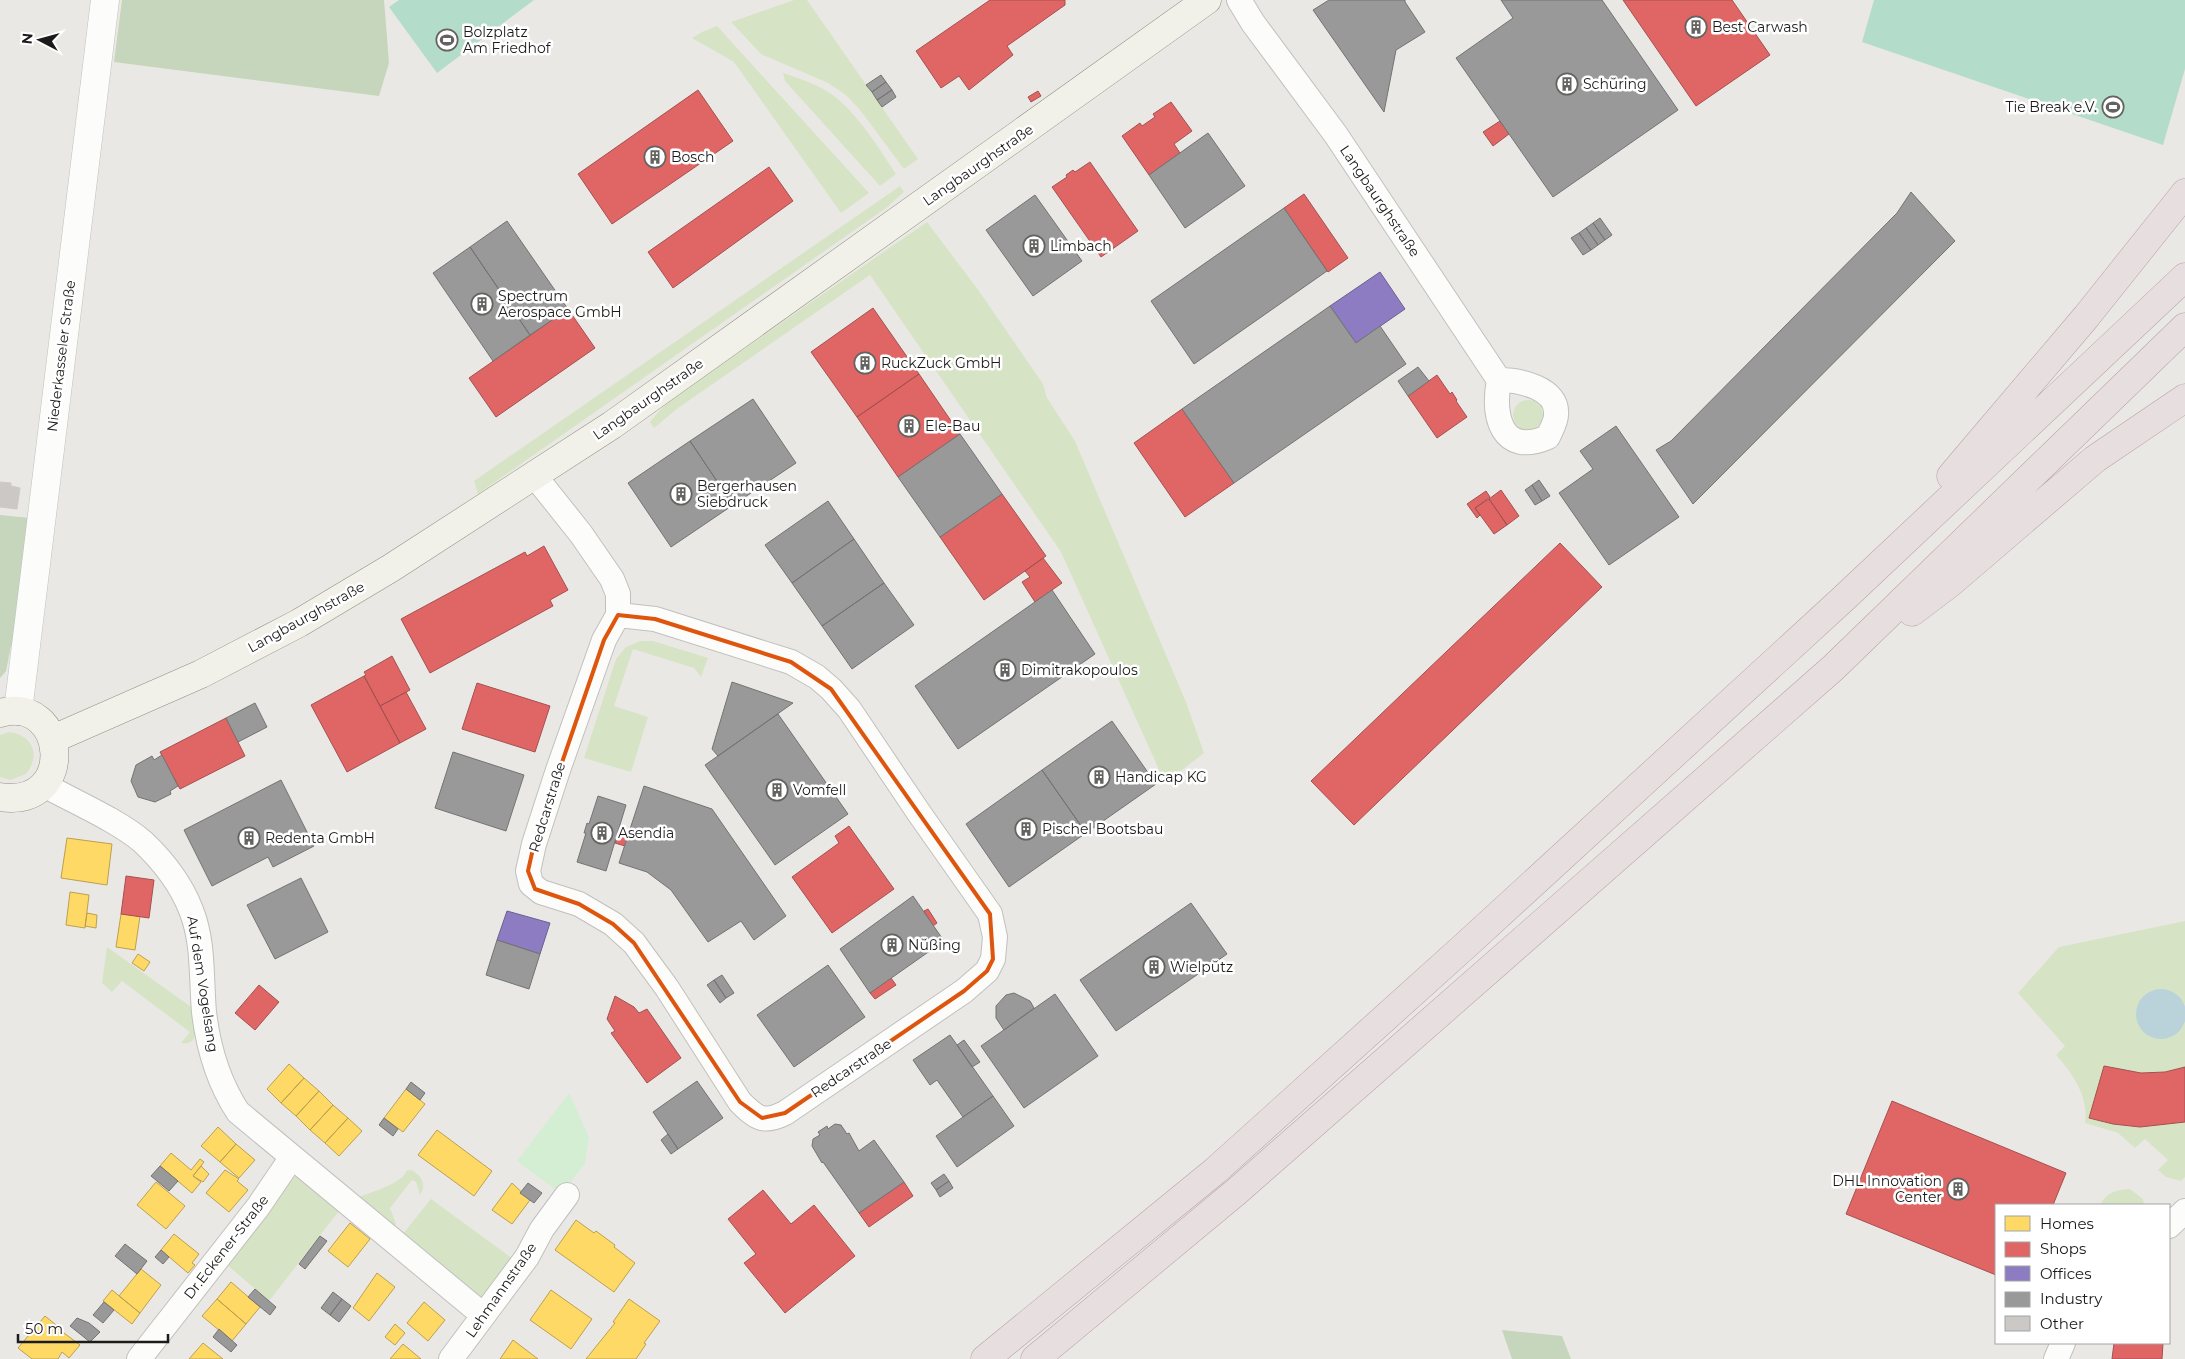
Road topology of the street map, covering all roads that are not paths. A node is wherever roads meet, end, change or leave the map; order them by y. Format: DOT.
graph roads {
  1 [pos="106,0"];
  2 [pos="1207,0"];
  3 [pos="1239,0"];
  4 [pos="2185,193"];
  5 [pos="2185,277"];
  6 [pos="2185,327"];
  7 [pos="1499,380"];
  8 [pos="2185,398"];
  9 [pos="534,475"];
  10 [pos="1842,599"];
  11 [pos="618,614"];
  12 [pos="1833,668"];
  13 [pos="9,712"];
  14 [pos="53,739"];
  15 [pos="44,785"];
  16 [pos="0,798"];
  17 [pos="292,1157"];
  18 [pos="567,1195"];
  19 [pos="2185,1211"];
  20 [pos="2170,1225"];
  21 [pos="483,1315"];
  22 [pos="2063,1344"];
  23 [pos="139,1359"];
  24 [pos="451,1359"];
  25 [pos="985,1359"];
  26 [pos="1035,1359"];
  27 [pos="2056,1359"];
  1 -- 13 [label="street, Niederkasseler Straße"];
  2 -- 9 [label="main road, Langbaurghstraße"];
  3 -- 7 [label="street, Langbaurghstraße"];
  4 -- 10 [label="highway"];
  5 -- 10 [label="highway"];
  6 -- 12 [label="highway"];
  8 -- 12 [label="highway"];
  9 -- 11 [label="street"];
  9 -- 14 [label="main road, Langbaurghstraße"];
  10 -- 25 [label="highway"];
  11 -- 11 [label="street, Redcarstraße"];
  12 -- 26 [label="highway"];
  13 -- 14 [label="main road"];
  14 -- 15 [label="main road"];
  15 -- 16 [label="main road"];
  15 -- 17 [label="street, Auf dem Vogelsang"];
  17 -- 21 [label="street, Auf dem Vogelsang"];
  17 -- 23 [label="street, Dr.Eckener-Straße"];
  18 -- 21 [label="street, Lehmannstraße"];
  19 -- 20 [label="street"];
  21 -- 24 [label="street, Lehmannstraße"];
  22 -- 27 [label="street"];
}
